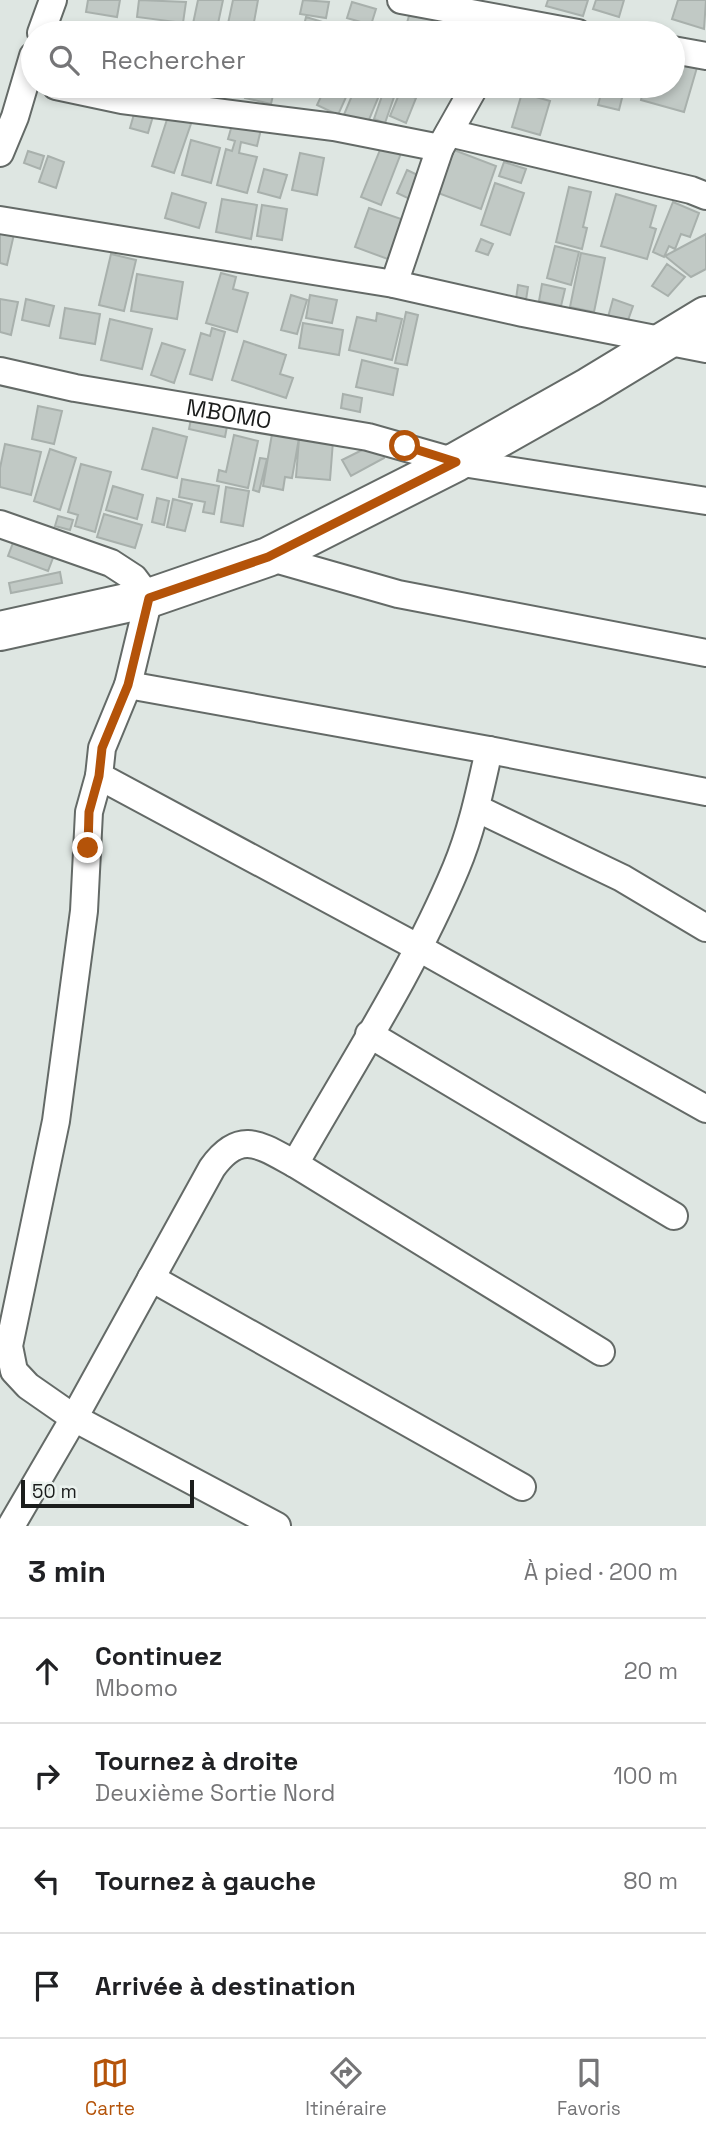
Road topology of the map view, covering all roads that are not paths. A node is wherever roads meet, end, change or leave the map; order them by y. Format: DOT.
graph roads {
  1 [pos="53,0"];
  2 [pos="401,0"];
  3 [pos="512,18"];
  4 [pos="45,21"];
  5 [pos="685,52"];
  6 [pos="706,56"];
  7 [pos="21,98"];
  8 [pos="112,98"];
  9 [pos="468,98"];
  10 [pos="444,141"];
  11 [pos="0,153"];
  12 [pos="706,196"];
  13 [pos="0,220"];
  14 [pos="394,284"];
  15 [pos="706,316"];
  16 [pos="666,341"];
  17 [pos="706,349"];
  18 [pos="0,371"];
  19 [pos="456,462"];
  20 [pos="706,500"];
  21 [pos="0,524"];
  22 [pos="268,557"];
  23 [pos="149,598"];
  24 [pos="0,631"];
  25 [pos="706,653"];
  26 [pos="128,685"];
  27 [pos="489,750"];
  28 [pos="99,776"];
  29 [pos="706,792"];
  30 [pos="476,808"];
  31 [pos="706,928"];
  32 [pos="419,948"];
  33 [pos="369,1034"];
  34 [pos="706,1109"];
  35 [pos="295,1164"];
  36 [pos="674,1216"];
  37 [pos="151,1278"];
  38 [pos="601,1352"];
  39 [pos="74,1418"];
  40 [pos="522,1487"];
  41 [pos="11,1526"];
  42 [pos="277,1526"];
  1 -- 4 [label="street"];
  2 -- 3 [label="street"];
  5 -- 6 [label="street"];
  7 -- 11 [label="street"];
  8 -- 10 [label="street"];
  9 -- 10 [label="street"];
  10 -- 12 [label="street"];
  10 -- 14 [label="street"];
  13 -- 14 [label="street"];
  14 -- 16 [label="street"];
  15 -- 16 [label="main road"];
  16 -- 17 [label="street"];
  16 -- 19 [label="main road"];
  18 -- 19 [label="street, MBOMO"];
  19 -- 20 [label="street, MBOMO"];
  19 -- 22 [label="main road"];
  21 -- 23 [label="street"];
  22 -- 23 [label="main road"];
  22 -- 25 [label="street"];
  23 -- 24 [label="main road"];
  23 -- 26 [label="street"];
  26 -- 27 [label="street"];
  26 -- 28 [label="street"];
  27 -- 29 [label="street"];
  27 -- 30 [label="street"];
  28 -- 32 [label="street"];
  28 -- 39 [label="street"];
  30 -- 31 [label="street"];
  30 -- 32 [label="street"];
  32 -- 33 [label="street"];
  32 -- 34 [label="street"];
  33 -- 35 [label="street"];
  33 -- 36 [label="street"];
  35 -- 37 [label="street"];
  35 -- 38 [label="street"];
  37 -- 39 [label="street"];
  37 -- 40 [label="street"];
  39 -- 41 [label="street"];
  39 -- 42 [label="street"];
}
